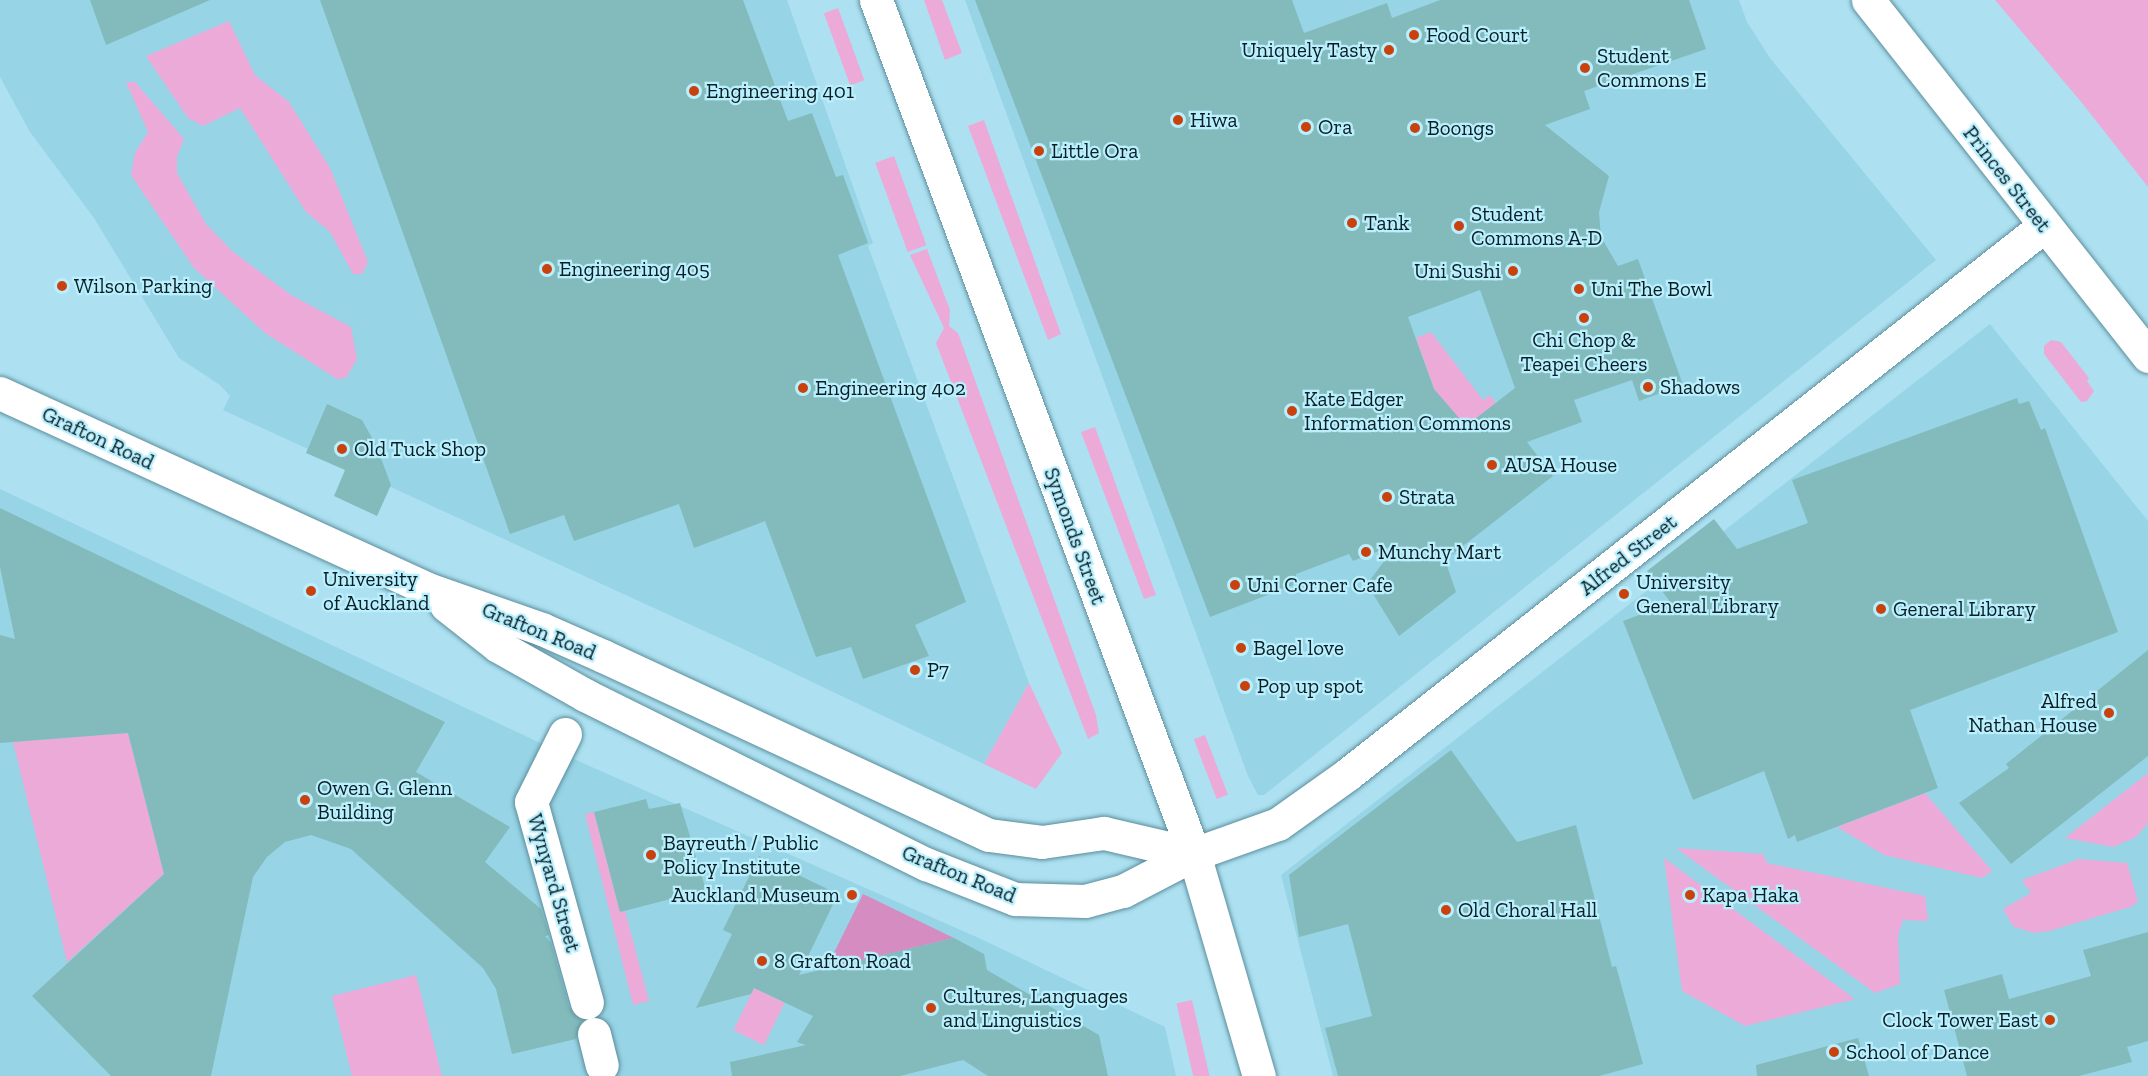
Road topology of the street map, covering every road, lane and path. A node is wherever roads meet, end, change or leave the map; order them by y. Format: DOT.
graph roads {
  1 [pos="876,0"];
  2 [pos="1868,0"];
  3 [pos="2044,226"];
  4 [pos="2148,357"];
  5 [pos="0,393"];
  6 [pos="425,588"];
  7 [pos="565,734"];
  8 [pos="1194,854"];
  9 [pos="587,1002"];
  10 [pos="1259,1076"];
  1 -- 8 [label="main road, Symonds Street"];
  2 -- 3 [label="main road, Princes Street"];
  3 -- 4 [label="main road, Princes Street"];
  3 -- 8 [label="main road, Alfred Street"];
  5 -- 6 [label="main road, Grafton Road"];
  6 -- 8 [label="main road, Grafton Road"];
  6 -- 8 [label="main road, Grafton Road"];
  7 -- 9 [label="main road, Wynyard Street"];
  8 -- 10 [label="main road, Symonds Street"];
}
